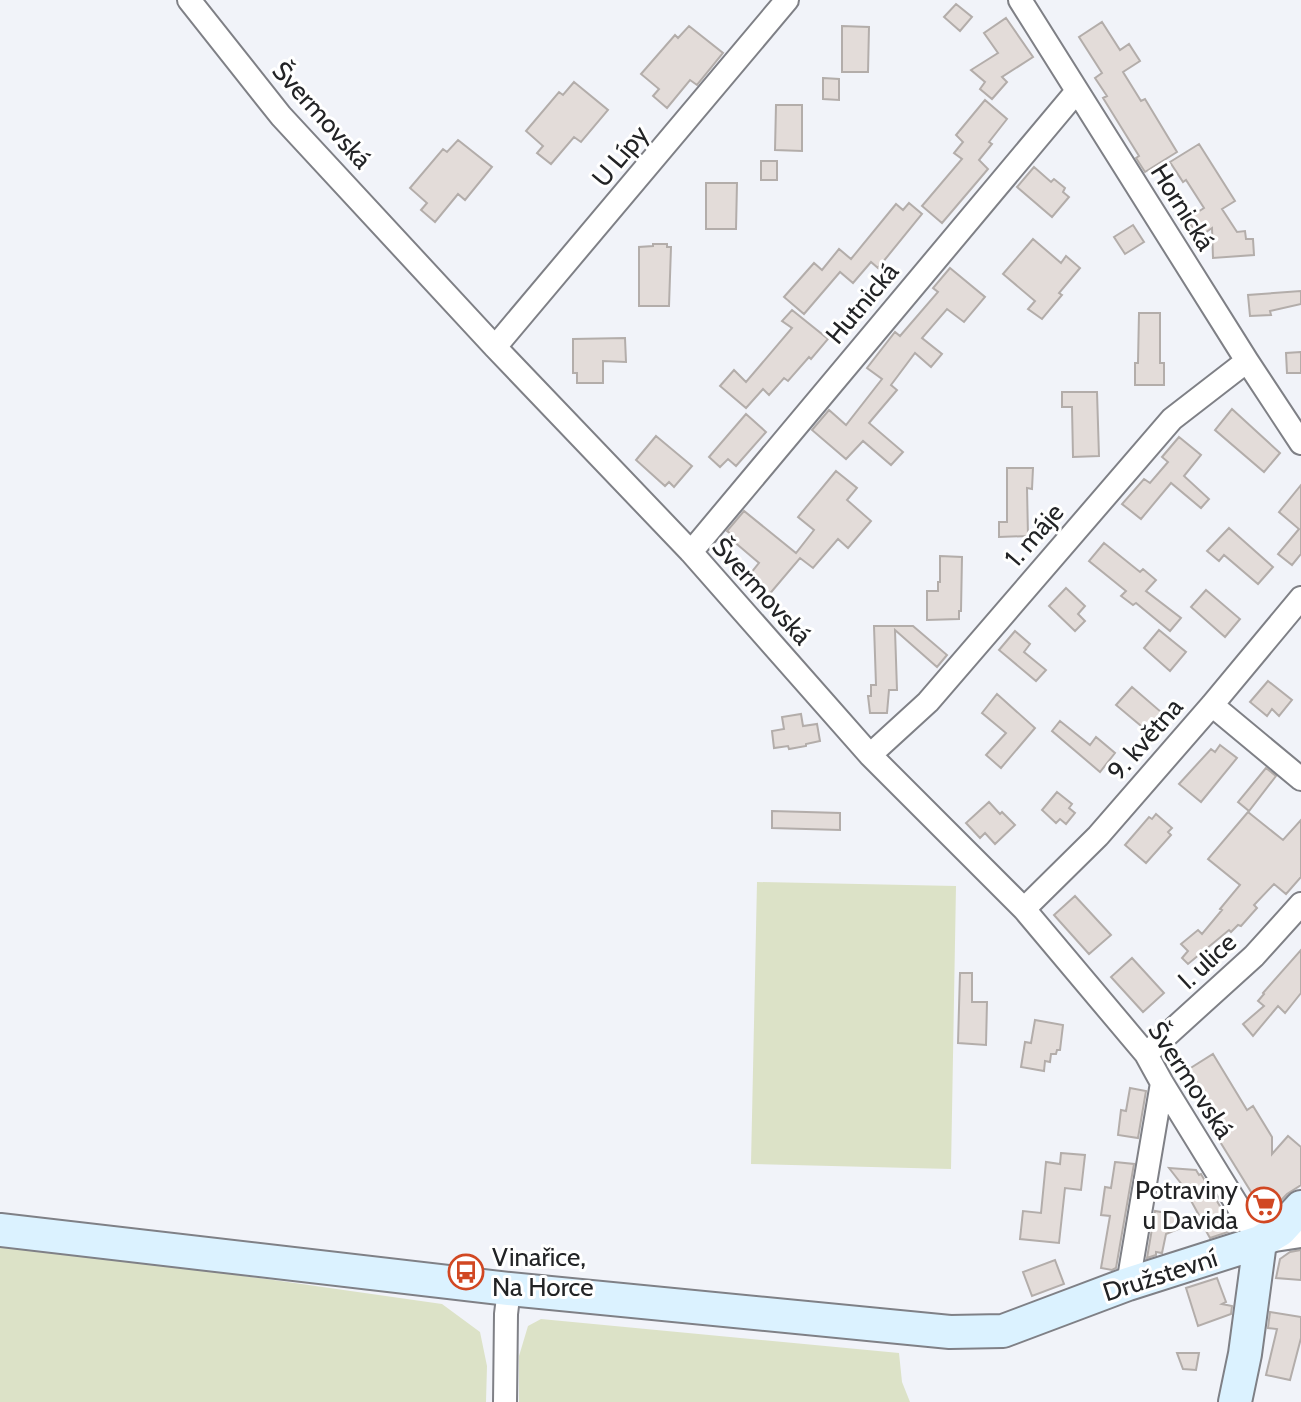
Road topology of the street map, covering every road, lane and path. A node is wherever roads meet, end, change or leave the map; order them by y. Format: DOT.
graph roads {
  1 [pos="189,0"];
  2 [pos="787,0"];
  3 [pos="1020,0"];
  4 [pos="1077,91"];
  5 [pos="495,347"];
  6 [pos="1247,361"];
  7 [pos="1301,443"];
  8 [pos="691,552"];
  9 [pos="1301,598"];
  10 [pos="1212,705"];
  11 [pos="870,755"];
  12 [pos="1301,779"];
  13 [pos="1301,904"];
  14 [pos="1024,909"];
  15 [pos="1146,1054"];
  16 [pos="1162,1083"];
  17 [pos="1301,1207"];
  18 [pos="0,1230"];
  19 [pos="1301,1236"];
  20 [pos="1260,1242"];
  21 [pos="1128,1284"];
  22 [pos="509,1289"];
  23 [pos="505,1402"];
  24 [pos="1235,1402"];
  1 -- 5 [label="street, Švermovská"];
  2 -- 5 [label="street, U Lípy"];
  3 -- 4 [label="street, Hornická"];
  4 -- 6 [label="street, Hornická"];
  4 -- 8 [label="street, Hutnická"];
  5 -- 8 [label="street, Švermovská"];
  6 -- 7 [label="street, Hornická"];
  6 -- 11 [label="street, 1. máje"];
  8 -- 11 [label="street, Švermovská"];
  9 -- 10 [label="street, 9. května"];
  10 -- 12 [label="street"];
  10 -- 14 [label="street, 9. května"];
  11 -- 14 [label="street, Švermovská"];
  13 -- 15 [label="street, I. ulice"];
  14 -- 15 [label="street, Švermovská"];
  15 -- 16 [label="street, Švermovská"];
  16 -- 20 [label="street, Švermovská"];
  16 -- 21 [label="street"];
  17 -- 20 [label="main road"];
  18 -- 22 [label="main road, Družstevní"];
  19 -- 20 [label="street"];
  20 -- 21 [label="main road, Družstevní"];
  20 -- 24 [label="main road, Družstevní"];
  21 -- 22 [label="main road, Družstevní"];
  22 -- 23 [label="street"];
}
